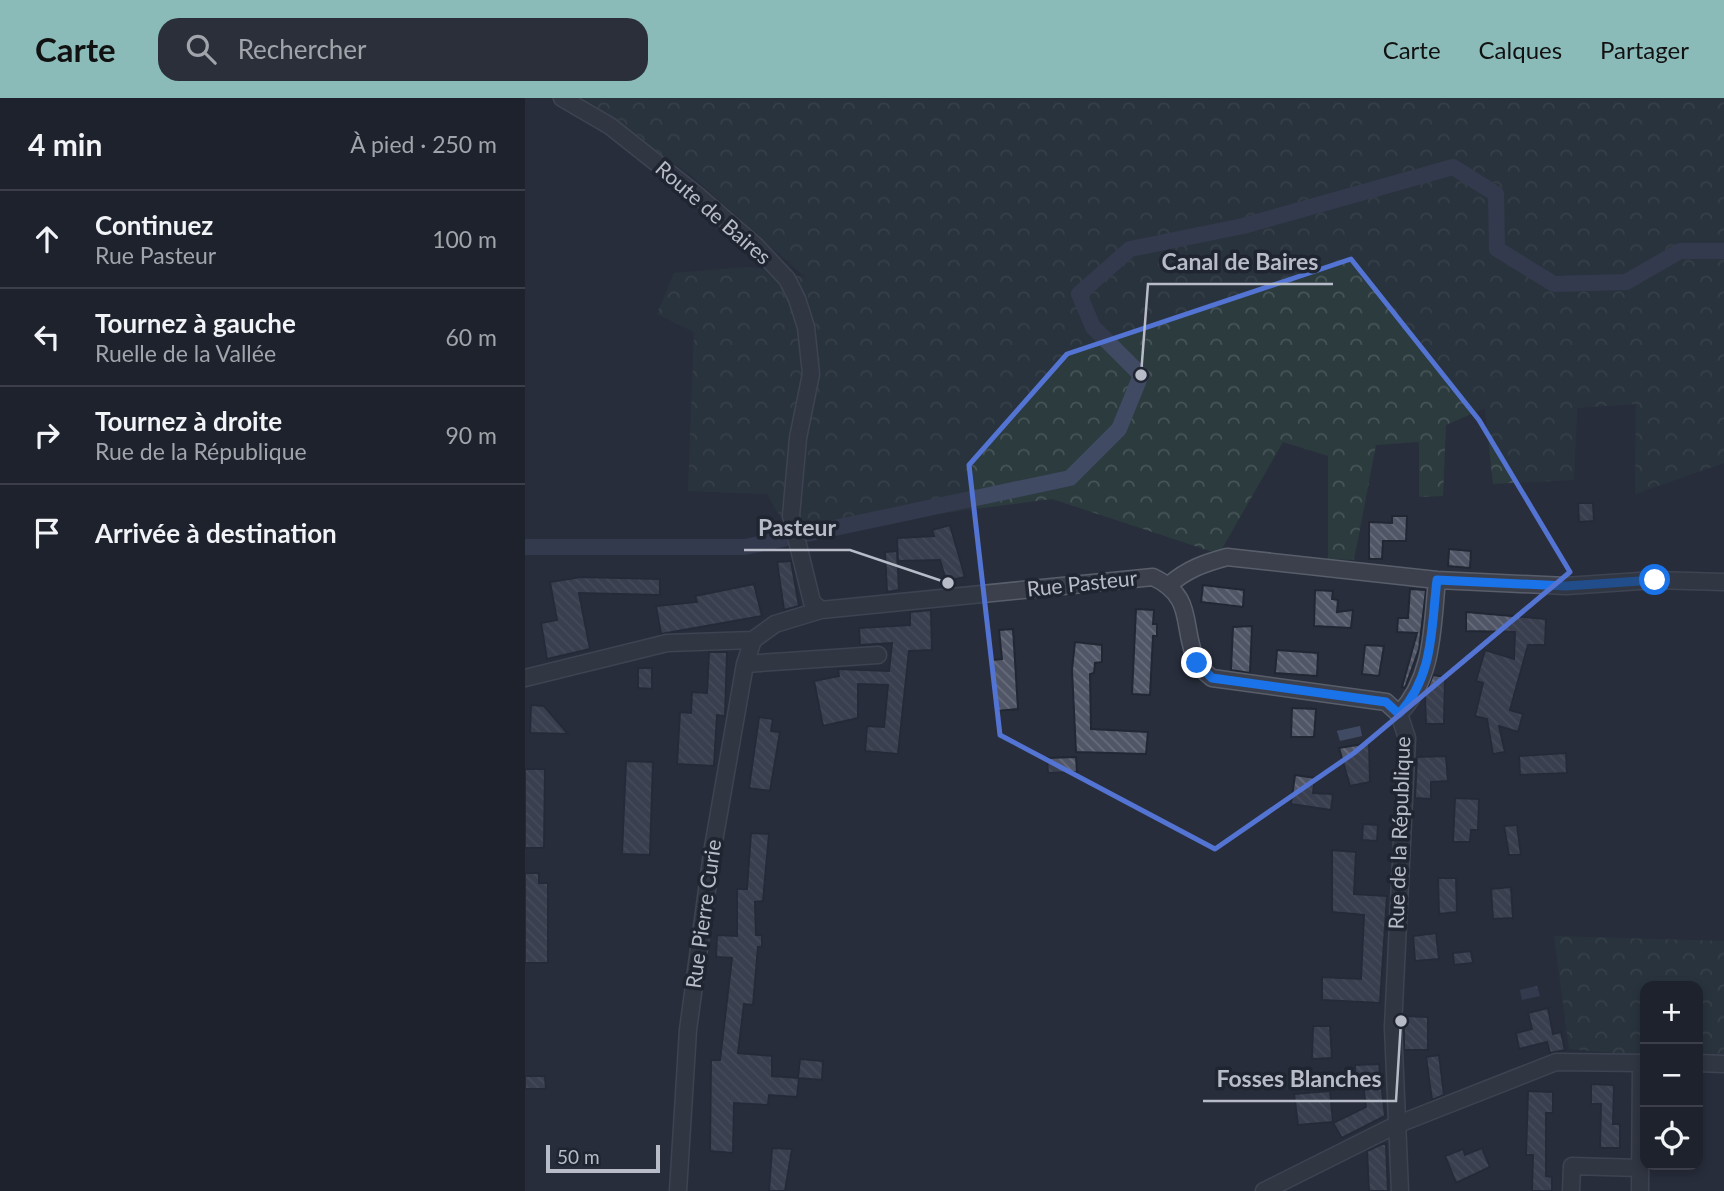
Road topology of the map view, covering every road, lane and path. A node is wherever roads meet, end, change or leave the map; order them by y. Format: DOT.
graph roads {
  1 [pos="562,98"];
  2 [pos="1437,580"];
  3 [pos="1724,582"];
  4 [pos="1169,585"];
  5 [pos="821,610"];
  6 [pos="753,640"];
  7 [pos="879,654"];
  8 [pos="745,664"];
  9 [pos="525,678"];
  10 [pos="1399,714"];
  11 [pos="1640,1063"];
  12 [pos="1703,1063"];
  13 [pos="1724,1064"];
  14 [pos="1396,1125"];
  15 [pos="1640,1168"];
  16 [pos="1640,1170"];
  17 [pos="678,1191"];
  18 [pos="1264,1191"];
  19 [pos="1400,1191"];
  20 [pos="1571,1191"];
  21 [pos="1640,1191"];
  1 -- 5 [label="street, Route de Baires"];
  2 -- 3 [label="street, Rue Pasteur"];
  2 -- 4 [label="street, Rue Pasteur"];
  2 -- 10 [label="street"];
  4 -- 5 [label="street, Rue Pasteur"];
  4 -- 10 [label="street, Rue de la République"];
  5 -- 6 [label="street, Rue Pasteur"];
  6 -- 8 [label="street, Rue Pierre Curie"];
  6 -- 9 [label="street, Rue Pasteur"];
  7 -- 8 [label="street"];
  8 -- 17 [label="street, Rue Pierre Curie"];
  10 -- 14 [label="street, Rue de la République"];
  11 -- 14 [label="street"];
  12 -- 13 [label="street"];
  14 -- 18 [label="street"];
  14 -- 19 [label="street, Rue de la République"];
  15 -- 20 [label="street"];
  16 -- 21 [label="street"];
}
